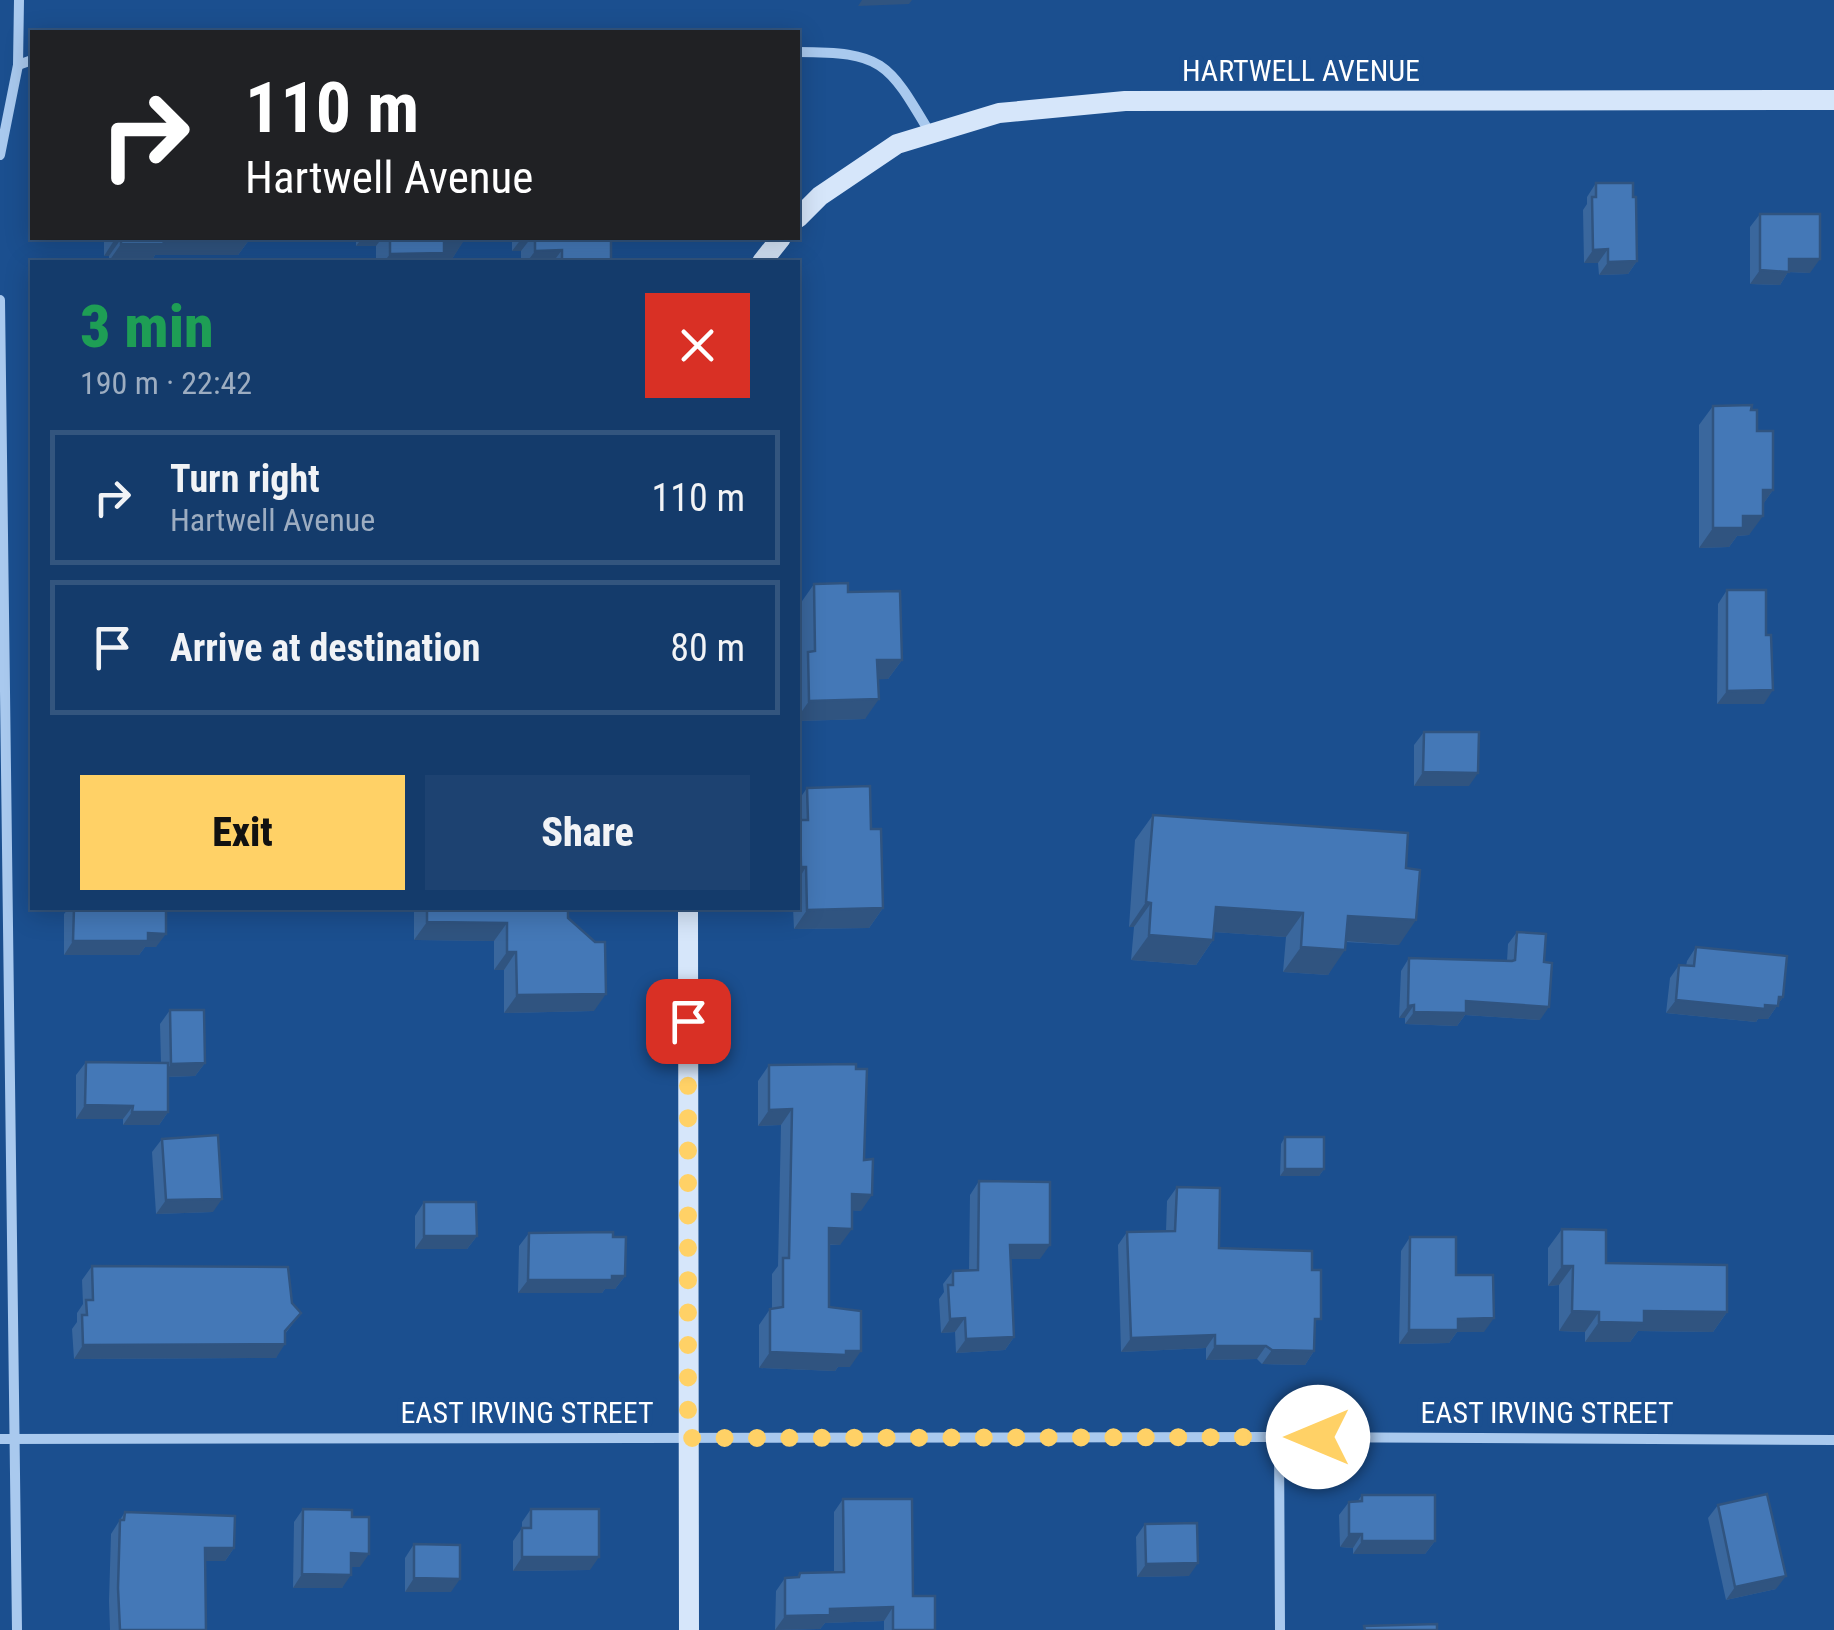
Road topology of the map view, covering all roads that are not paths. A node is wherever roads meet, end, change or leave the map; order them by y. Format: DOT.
graph roads {
  1 [pos="20,0"];
  2 [pos="800,52"];
  3 [pos="30,61"];
  4 [pos="18,65"];
  5 [pos="1834,100"];
  6 [pos="930,133"];
  7 [pos="0,154"];
  8 [pos="800,216"];
  9 [pos="780,240"];
  10 [pos="764,260"];
  11 [pos="0,300"];
  12 [pos="688,910"];
  13 [pos="1279,1437"];
  14 [pos="688,1438"];
  15 [pos="0,1439"];
  16 [pos="16,1439"];
  17 [pos="1834,1440"];
  18 [pos="17,1630"];
  19 [pos="689,1630"];
  20 [pos="1280,1630"];
  1 -- 4 [label="street"];
  2 -- 6 [label="street"];
  3 -- 4 [label="street"];
  4 -- 7 [label="street"];
  5 -- 6 [label="street, HARTWELL AVENUE"];
  6 -- 8 [label="street, HARTWELL AVENUE"];
  9 -- 10 [label="street"];
  11 -- 16 [label="street"];
  12 -- 14 [label="street"];
  13 -- 14 [label="street, EAST IRVING STREET"];
  13 -- 17 [label="street, EAST IRVING STREET"];
  13 -- 20 [label="street"];
  14 -- 16 [label="street, EAST IRVING STREET"];
  14 -- 19 [label="street"];
  15 -- 16 [label="street, EAST IRVING STREET"];
  16 -- 18 [label="street"];
}
